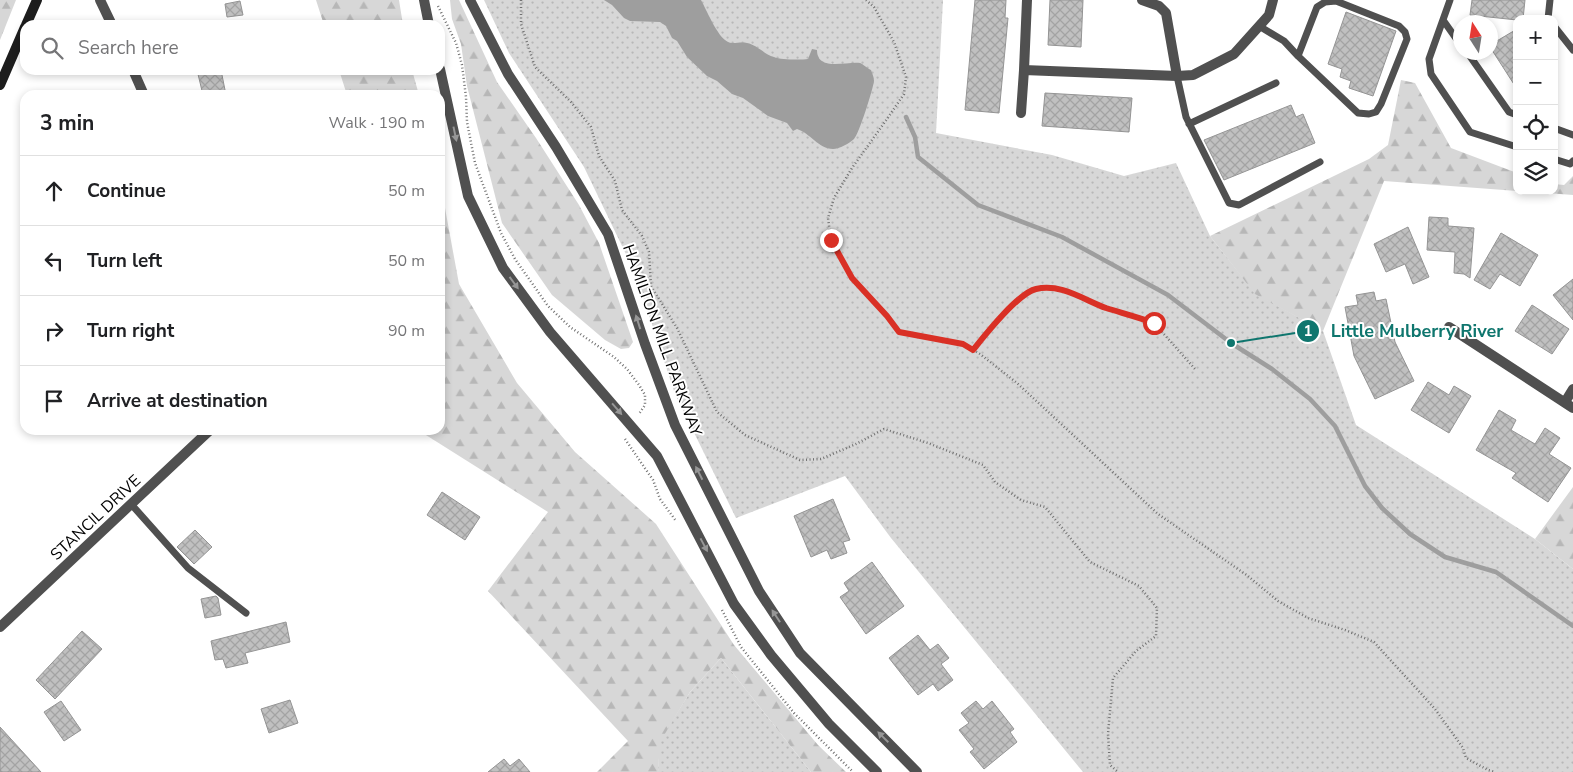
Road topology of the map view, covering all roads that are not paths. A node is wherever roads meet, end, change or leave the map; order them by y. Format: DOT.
graph roads {
  1 [pos="37,0"];
  2 [pos="100,0"];
  3 [pos="424,0"];
  4 [pos="470,0"];
  5 [pos="1027,0"];
  6 [pos="1142,0"];
  7 [pos="1274,0"];
  8 [pos="1450,0"];
  9 [pos="1550,0"];
  10 [pos="1548,15"];
  11 [pos="28,20"];
  12 [pos="110,20"];
  13 [pos="429,20"];
  14 [pos="1443,20"];
  15 [pos="1259,26"];
  16 [pos="1558,31"];
  17 [pos="1453,34"];
  18 [pos="20,38"];
  19 [pos="1573,50"];
  20 [pos="1298,56"];
  21 [pos="1472,60"];
  22 [pos="1024,70"];
  23 [pos="135,75"];
  24 [pos="441,75"];
  25 [pos="1177,76"];
  26 [pos="1276,84"];
  27 [pos="0,85"];
  28 [pos="142,90"];
  29 [pos="445,90"];
  30 [pos="445,92"];
  31 [pos="1021,113"];
  32 [pos="1513,114"];
  33 [pos="1189,124"];
  34 [pos="1558,129"];
  35 [pos="1573,135"];
  36 [pos="1513,146"];
  37 [pos="1558,160"];
  38 [pos="1573,161"];
  39 [pos="1320,162"];
  40 [pos="1449,327"];
  41 [pos="1573,389"];
  42 [pos="1569,405"];
  43 [pos="205,435"];
  44 [pos="131,504"];
  45 [pos="246,613"];
  46 [pos="0,627"];
  47 [pos="877,772"];
  48 [pos="917,772"];
  1 -- 11 [label="main road"];
  2 -- 12 [label="street"];
  3 -- 13 [label="street"];
  48 -- 4 [label="street, HAMILTON MILL PARKWAY, one-way"];
  5 -- 22 [label="street"];
  6 -- 25 [label="street"];
  7 -- 15 [label="street"];
  8 -- 14 [label="lane"];
  9 -- 10 [label="lane"];
  14 -- 17 [label="lane"];
  14 -- 36 [label="lane"];
  15 -- 20 [label="lane"];
  15 -- 25 [label="street"];
  16 -- 19 [label="lane"];
  18 -- 27 [label="main road"];
  20 -- 20 [label="lane"];
  21 -- 32 [label="lane"];
  22 -- 25 [label="street"];
  22 -- 31 [label="street"];
  23 -- 28 [label="street"];
  24 -- 29 [label="street, one-way"];
  25 -- 33 [label="lane"];
  26 -- 33 [label="lane"];
  30 -- 47 [label="street, one-way"];
  33 -- 39 [label="lane"];
  34 -- 35 [label="lane"];
  37 -- 38 [label="lane"];
  40 -- 42 [label="street"];
  41 -- 42 [label="street"];
  43 -- 44 [label="street, STANCIL DRIVE"];
  44 -- 45 [label="lane"];
  44 -- 46 [label="street, STANCIL DRIVE"];
}
